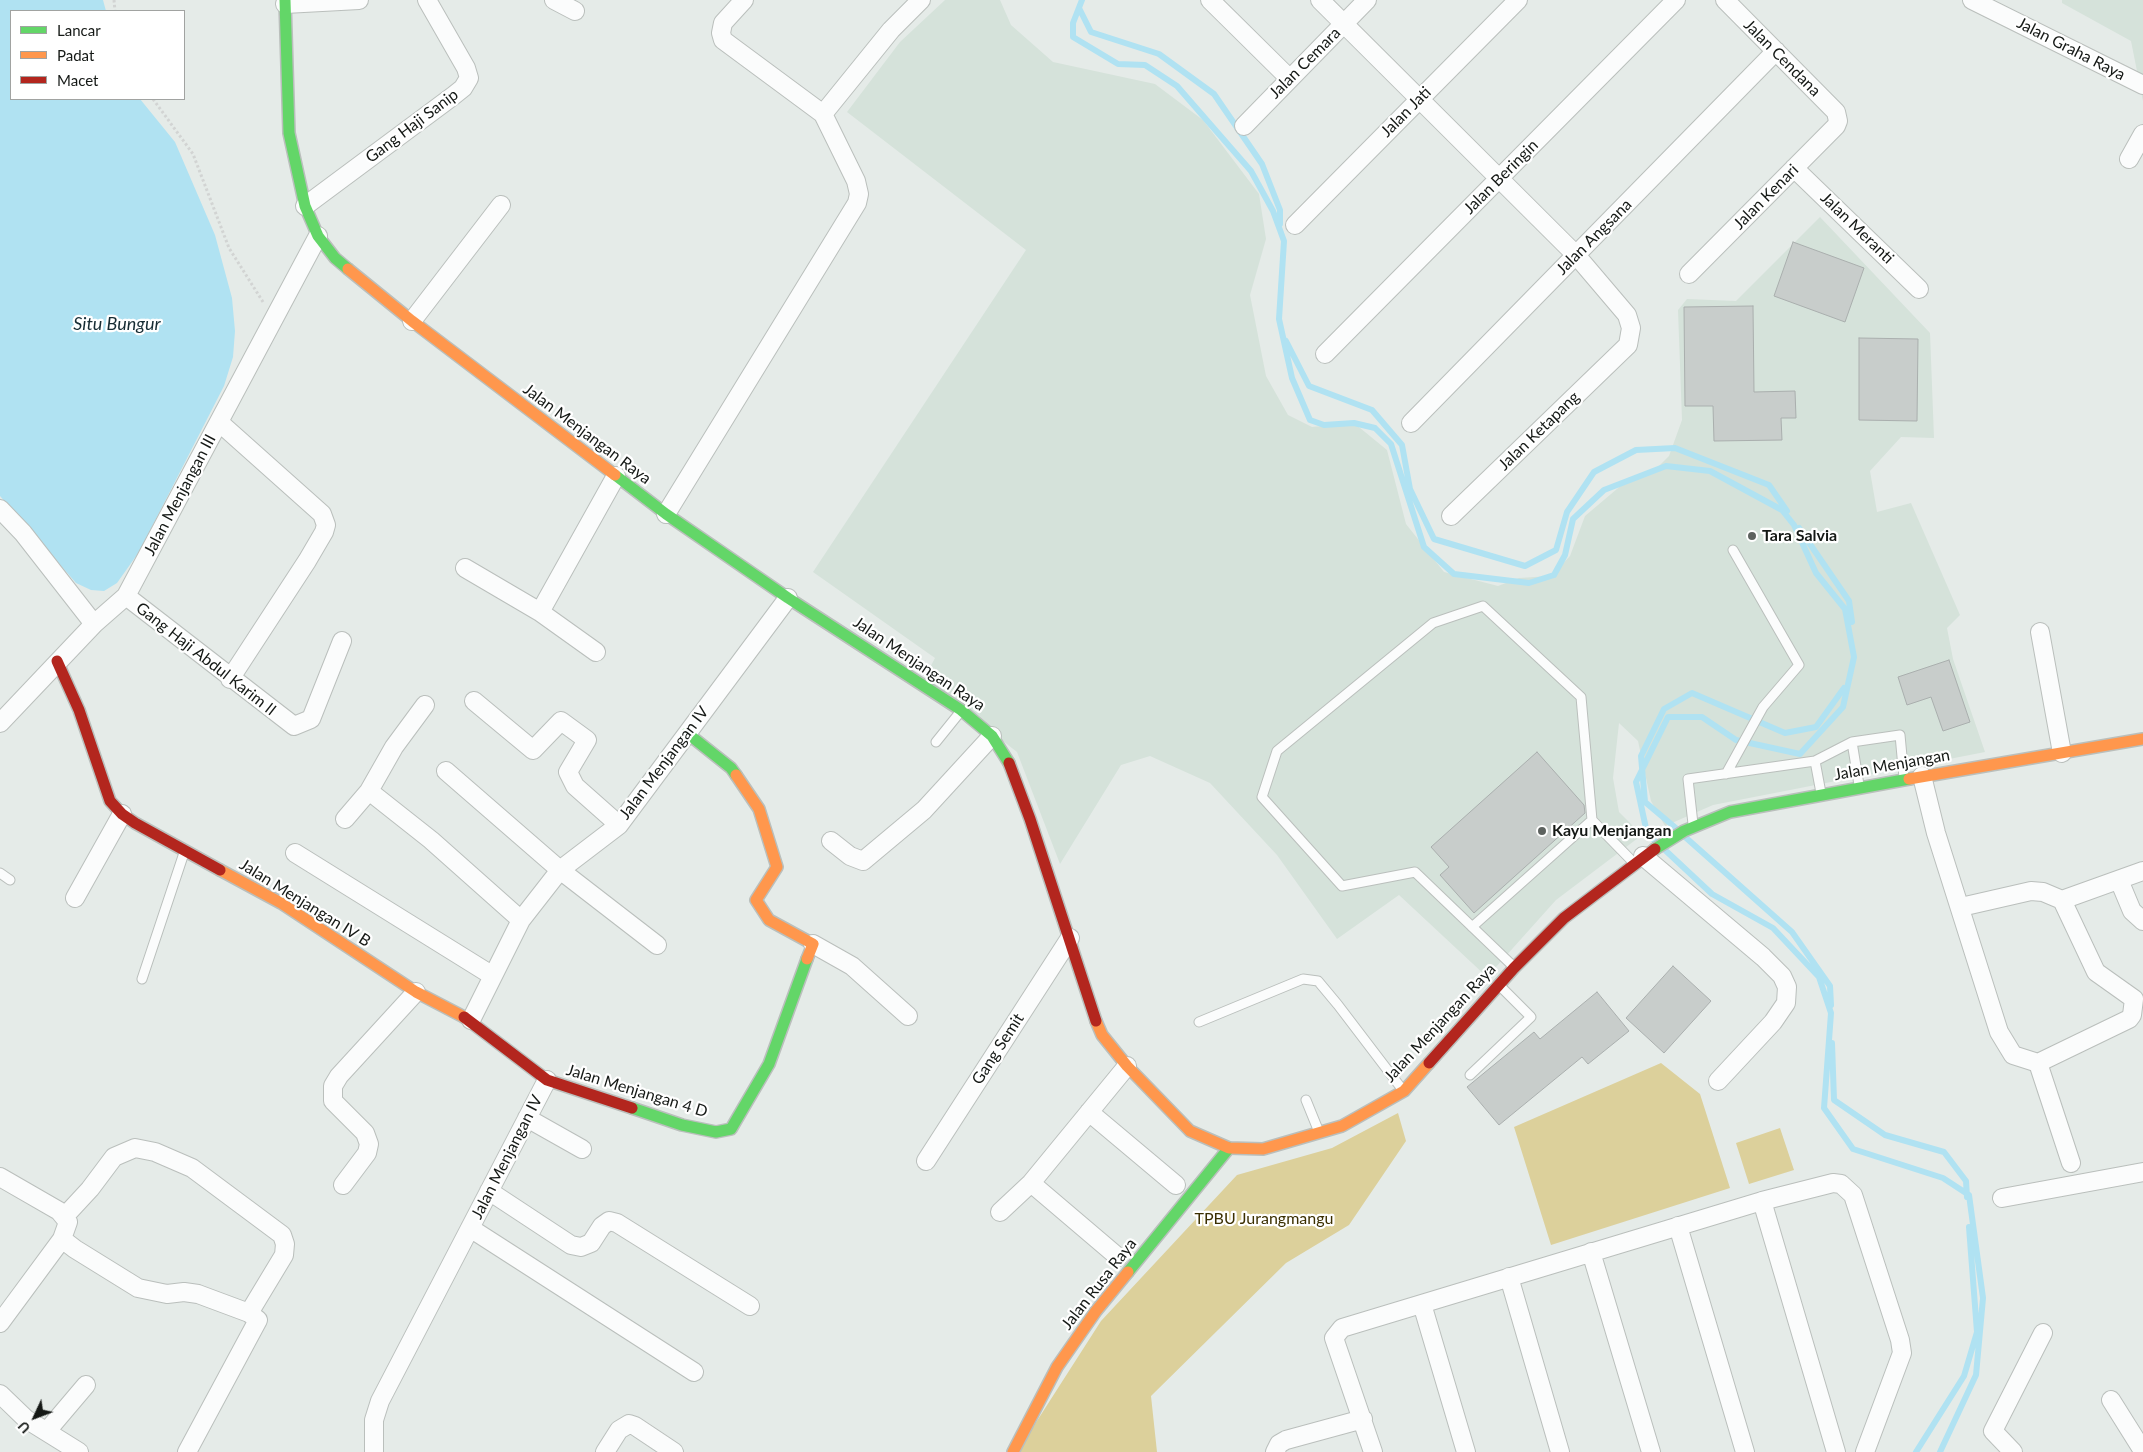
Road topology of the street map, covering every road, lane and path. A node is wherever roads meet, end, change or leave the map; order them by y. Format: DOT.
graph roads {
  1 [pos="359,0"];
  2 [pos="427,0"];
  3 [pos="554,0"];
  4 [pos="744,0"];
  5 [pos="921,0"];
  6 [pos="1210,0"];
  7 [pos="1320,0"];
  8 [pos="1367,0"];
  9 [pos="1518,0"];
  10 [pos="1676,0"];
  11 [pos="1725,0"];
  12 [pos="1972,0"];
  13 [pos="285,2"];
  14 [pos="575,11"];
  15 [pos="1344,24"];
  16 [pos="1776,51"];
  17 [pos="1290,79"];
  18 [pos="2143,85"];
  19 [pos="1420,99"];
  20 [pos="154,100"];
  21 [pos="823,114"];
  22 [pos="1838,116"];
  23 [pos="1244,126"];
  24 [pos="2143,134"];
  25 [pos="2129,160"];
  26 [pos="1794,168"];
  27 [pos="1499,178"];
  28 [pos="501,205"];
  29 [pos="305,206"];
  30 [pos="1294,225"];
  31 [pos="318,236"];
  32 [pos="1576,255"];
  33 [pos="1689,274"];
  34 [pos="1919,289"];
  35 [pos="273,317"];
  36 [pos="412,321"];
  37 [pos="1325,354"];
  38 [pos="220,422"];
  39 [pos="1411,423"];
  40 [pos="616,476"];
  41 [pos="0,509"];
  42 [pos="666,514"];
  43 [pos="1451,516"];
  44 [pos="1733,550"];
  45 [pos="466,568"];
  46 [pos="126,596"];
  47 [pos="788,598"];
  48 [pos="540,612"];
  49 [pos="94,624"];
  50 [pos="2040,632"];
  51 [pos="342,641"];
  52 [pos="596,652"];
  53 [pos="57,662"];
  54 [pos="230,679"];
  55 [pos="474,702"];
  56 [pos="425,704"];
  57 [pos="961,710"];
  58 [pos="1,721"];
  59 [pos="687,733"];
  60 [pos="992,736"];
  61 [pos="2143,739"];
  62 [pos="936,742"];
  63 [pos="1852,742"];
  64 [pos="2062,753"];
  65 [pos="1815,761"];
  66 [pos="446,771"];
  67 [pos="1726,774"];
  68 [pos="1922,776"];
  69 [pos="1904,780"];
  70 [pos="1859,787"];
  71 [pos="369,791"];
  72 [pos="1821,794"];
  73 [pos="122,814"];
  74 [pos="345,819"];
  75 [pos="1592,820"];
  76 [pos="618,825"];
  77 [pos="1689,829"];
  78 [pos="831,841"];
  79 [pos="184,850"];
  80 [pos="295,853"];
  81 [pos="1644,856"];
  82 [pos="560,870"];
  83 [pos="2143,871"];
  84 [pos="0,873"];
  85 [pos="10,880"];
  86 [pos="2119,880"];
  87 [pos="75,898"];
  88 [pos="2062,900"];
  89 [pos="1961,907"];
  90 [pos="521,920"];
  91 [pos="2143,921"];
  92 [pos="1472,927"];
  93 [pos="1070,938"];
  94 [pos="812,944"];
  95 [pos="657,946"];
  96 [pos="1514,968"];
  97 [pos="493,976"];
  98 [pos="142,979"];
  99 [pos="1500,985"];
  100 [pos="416,992"];
  101 [pos="908,1016"];
  102 [pos="471,1020"];
  103 [pos="1199,1022"];
  104 [pos="2038,1063"];
  105 [pos="1127,1066"];
  106 [pos="1470,1075"];
  107 [pos="547,1080"];
  108 [pos="1718,1081"];
  109 [pos="1404,1090"];
  110 [pos="1306,1100"];
  111 [pos="1089,1112"];
  112 [pos="527,1118"];
  113 [pos="1319,1132"];
  114 [pos="1229,1148"];
  115 [pos="582,1149"];
  116 [pos="926,1161"];
  117 [pos="2072,1162"];
  118 [pos="2143,1172"];
  119 [pos="0,1177"];
  120 [pos="1031,1182"];
  121 [pos="343,1185"];
  122 [pos="1176,1185"];
  123 [pos="490,1192"];
  124 [pos="2002,1198"];
  125 [pos="1762,1201"];
  126 [pos="1000,1212"];
  127 [pos="65,1216"];
  128 [pos="1678,1226"];
  129 [pos="470,1228"];
  130 [pos="62,1239"];
  131 [pos="1591,1252"];
  132 [pos="1118,1257"];
  133 [pos="1509,1277"];
  134 [pos="1422,1304"];
  135 [pos="750,1306"];
  136 [pos="249,1314"];
  137 [pos="0,1323"];
  138 [pos="2043,1333"];
  139 [pos="694,1372"];
  140 [pos="86,1385"];
  141 [pos="0,1394"];
  142 [pos="2111,1400"];
  143 [pos="1363,1419"];
  144 [pos="47,1431"];
  145 [pos="2143,1451"];
  146 [pos="79,1452"];
  147 [pos="187,1452"];
  148 [pos="374,1452"];
  149 [pos="605,1452"];
  150 [pos="674,1452"];
  151 [pos="1013,1452"];
  152 [pos="1275,1452"];
  153 [pos="1373,1452"];
  154 [pos="1466,1452"];
  155 [pos="1560,1452"];
  156 [pos="1651,1452"];
  157 [pos="1745,1452"];
  158 [pos="1836,1452"];
  159 [pos="1865,1452"];
  160 [pos="2014,1452"];
  1 -- 13 [label="street"];
  2 -- 29 [label="street, Gang Haji Sanip"];
  3 -- 14 [label="street"];
  4 -- 21 [label="street"];
  5 -- 21 [label="street"];
  6 -- 17 [label="street"];
  7 -- 15 [label="street"];
  8 -- 15 [label="street, Jalan Cemara"];
  9 -- 19 [label="street, Jalan Jati"];
  10 -- 27 [label="street, Jalan Beringin"];
  11 -- 16 [label="street, Jalan Cendana"];
  12 -- 18 [label="street, Jalan Graha Raya"];
  13 -- 29 [label="main road, Jalan Menjangan Raya"];
  15 -- 17 [label="street, Jalan Cemara"];
  15 -- 19 [label="street"];
  16 -- 22 [label="street, Jalan Cendana"];
  16 -- 32 [label="street, Jalan Angsana"];
  17 -- 23 [label="street, Jalan Cemara"];
  19 -- 27 [label="street"];
  19 -- 30 [label="street, Jalan Jati"];
  20 -- 35 [label="path"];
  21 -- 42 [label="street"];
  22 -- 26 [label="street, Jalan Kenari"];
  24 -- 25 [label="street"];
  26 -- 33 [label="street, Jalan Kenari"];
  26 -- 34 [label="street, Jalan Meranti"];
  27 -- 32 [label="street"];
  27 -- 37 [label="street, Jalan Beringin"];
  28 -- 36 [label="street"];
  29 -- 31 [label="main road, Jalan Menjangan Raya"];
  31 -- 35 [label="street, Jalan Menjangan III"];
  31 -- 36 [label="main road, Jalan Menjangan Raya"];
  32 -- 39 [label="street, Jalan Angsana"];
  32 -- 43 [label="street, Jalan Ketapang"];
  35 -- 38 [label="street, Jalan Menjangan III"];
  36 -- 40 [label="main road, Jalan Menjangan Raya"];
  38 -- 46 [label="street, Jalan Menjangan III"];
  38 -- 54 [label="street"];
  40 -- 42 [label="main road, Jalan Menjangan Raya"];
  40 -- 48 [label="street"];
  41 -- 49 [label="street"];
  42 -- 47 [label="main road, Jalan Menjangan Raya"];
  44 -- 67 [label="lane"];
  45 -- 48 [label="street"];
  46 -- 49 [label="street, Jalan Menjangan III"];
  46 -- 54 [label="street, Gang Haji Abdul Karim II"];
  47 -- 57 [label="main road, Jalan Menjangan Raya"];
  47 -- 59 [label="street, Jalan Menjangan IV"];
  48 -- 52 [label="street"];
  49 -- 53 [label="street, Jalan Menjangan III"];
  50 -- 64 [label="street"];
  51 -- 54 [label="street, Gang Haji Abdul Karim II"];
  53 -- 58 [label="street, Jalan Menjangan III"];
  53 -- 73 [label="main road"];
  55 -- 76 [label="street"];
  56 -- 71 [label="street"];
  57 -- 60 [label="main road, Jalan Menjangan Raya"];
  57 -- 62 [label="lane"];
  59 -- 76 [label="street, Jalan Menjangan IV"];
  59 -- 94 [label="main road"];
  60 -- 78 [label="street"];
  60 -- 93 [label="main road, Jalan Menjangan Raya"];
  61 -- 64 [label="main road, Jalan Menjangan"];
  63 -- 65 [label="lane"];
  63 -- 69 [label="lane"];
  63 -- 70 [label="lane"];
  64 -- 68 [label="main road, Jalan Menjangan"];
  65 -- 67 [label="lane"];
  65 -- 72 [label="lane"];
  66 -- 82 [label="street"];
  67 -- 77 [label="lane"];
  68 -- 69 [label="main road, Jalan Menjangan"];
  68 -- 89 [label="street"];
  69 -- 70 [label="main road, Jalan Menjangan"];
  70 -- 72 [label="main road, Jalan Menjangan"];
  71 -- 74 [label="street"];
  71 -- 90 [label="street"];
  72 -- 77 [label="main road, Jalan Menjangan"];
  73 -- 79 [label="main road, Jalan Menjangan IV B"];
  73 -- 87 [label="street"];
  75 -- 81 [label="lane"];
  75 -- 92 [label="lane"];
  75 -- 92 [label="lane"];
  76 -- 82 [label="street, Jalan Menjangan IV"];
  77 -- 81 [label="main road, Jalan Menjangan"];
  79 -- 98 [label="lane"];
  79 -- 100 [label="main road, Jalan Menjangan IV B"];
  80 -- 97 [label="street"];
  81 -- 96 [label="main road, Jalan Menjangan Raya"];
  81 -- 108 [label="street"];
  82 -- 90 [label="street, Jalan Menjangan IV"];
  82 -- 95 [label="street"];
  83 -- 86 [label="street"];
  84 -- 85 [label="lane"];
  86 -- 88 [label="street"];
  86 -- 91 [label="street"];
  88 -- 89 [label="street"];
  88 -- 104 [label="street"];
  89 -- 104 [label="street"];
  90 -- 97 [label="street, Jalan Menjangan IV"];
  92 -- 96 [label="lane"];
  93 -- 105 [label="main road, Jalan Menjangan Raya"];
  93 -- 116 [label="street, Gang Semit"];
  94 -- 101 [label="street"];
  94 -- 107 [label="main road, Jalan Menjangan 4 D"];
  96 -- 99 [label="main road, Jalan Menjangan Raya"];
  97 -- 102 [label="street, Jalan Menjangan IV"];
  99 -- 106 [label="lane"];
  99 -- 109 [label="main road, Jalan Menjangan Raya"];
  100 -- 102 [label="main road, Jalan Menjangan IV B"];
  100 -- 121 [label="street"];
  102 -- 107 [label="main road, Jalan Menjangan IV"];
  103 -- 109 [label="lane"];
  104 -- 117 [label="street"];
  105 -- 111 [label="street"];
  105 -- 114 [label="main road, Jalan Menjangan Raya"];
  107 -- 112 [label="street, Jalan Menjangan IV"];
  109 -- 113 [label="main road, Jalan Menjangan Raya"];
  110 -- 113 [label="lane"];
  111 -- 120 [label="street"];
  111 -- 122 [label="street"];
  112 -- 115 [label="street"];
  112 -- 123 [label="street, Jalan Menjangan IV"];
  113 -- 114 [label="main road, Jalan Menjangan Raya"];
  114 -- 151 [label="main road, Jalan Rusa Raya"];
  118 -- 124 [label="street"];
  119 -- 127 [label="street"];
  120 -- 126 [label="street"];
  120 -- 132 [label="street"];
  123 -- 129 [label="street, Jalan Menjangan IV"];
  123 -- 135 [label="street"];
  125 -- 128 [label="street"];
  125 -- 158 [label="street"];
  125 -- 159 [label="street"];
  127 -- 130 [label="street"];
  127 -- 136 [label="street"];
  128 -- 131 [label="street"];
  128 -- 157 [label="street"];
  129 -- 139 [label="street"];
  129 -- 148 [label="street, Jalan Menjangan IV"];
  130 -- 136 [label="street"];
  130 -- 137 [label="street"];
  131 -- 133 [label="street"];
  131 -- 156 [label="street"];
  133 -- 134 [label="street"];
  133 -- 155 [label="street"];
  134 -- 143 [label="street"];
  134 -- 154 [label="street"];
  136 -- 147 [label="street"];
  138 -- 160 [label="street"];
  140 -- 144 [label="street"];
  141 -- 144 [label="street"];
  142 -- 145 [label="street"];
  143 -- 152 [label="street"];
  143 -- 153 [label="street"];
  144 -- 146 [label="street"];
  149 -- 150 [label="street"];
}
